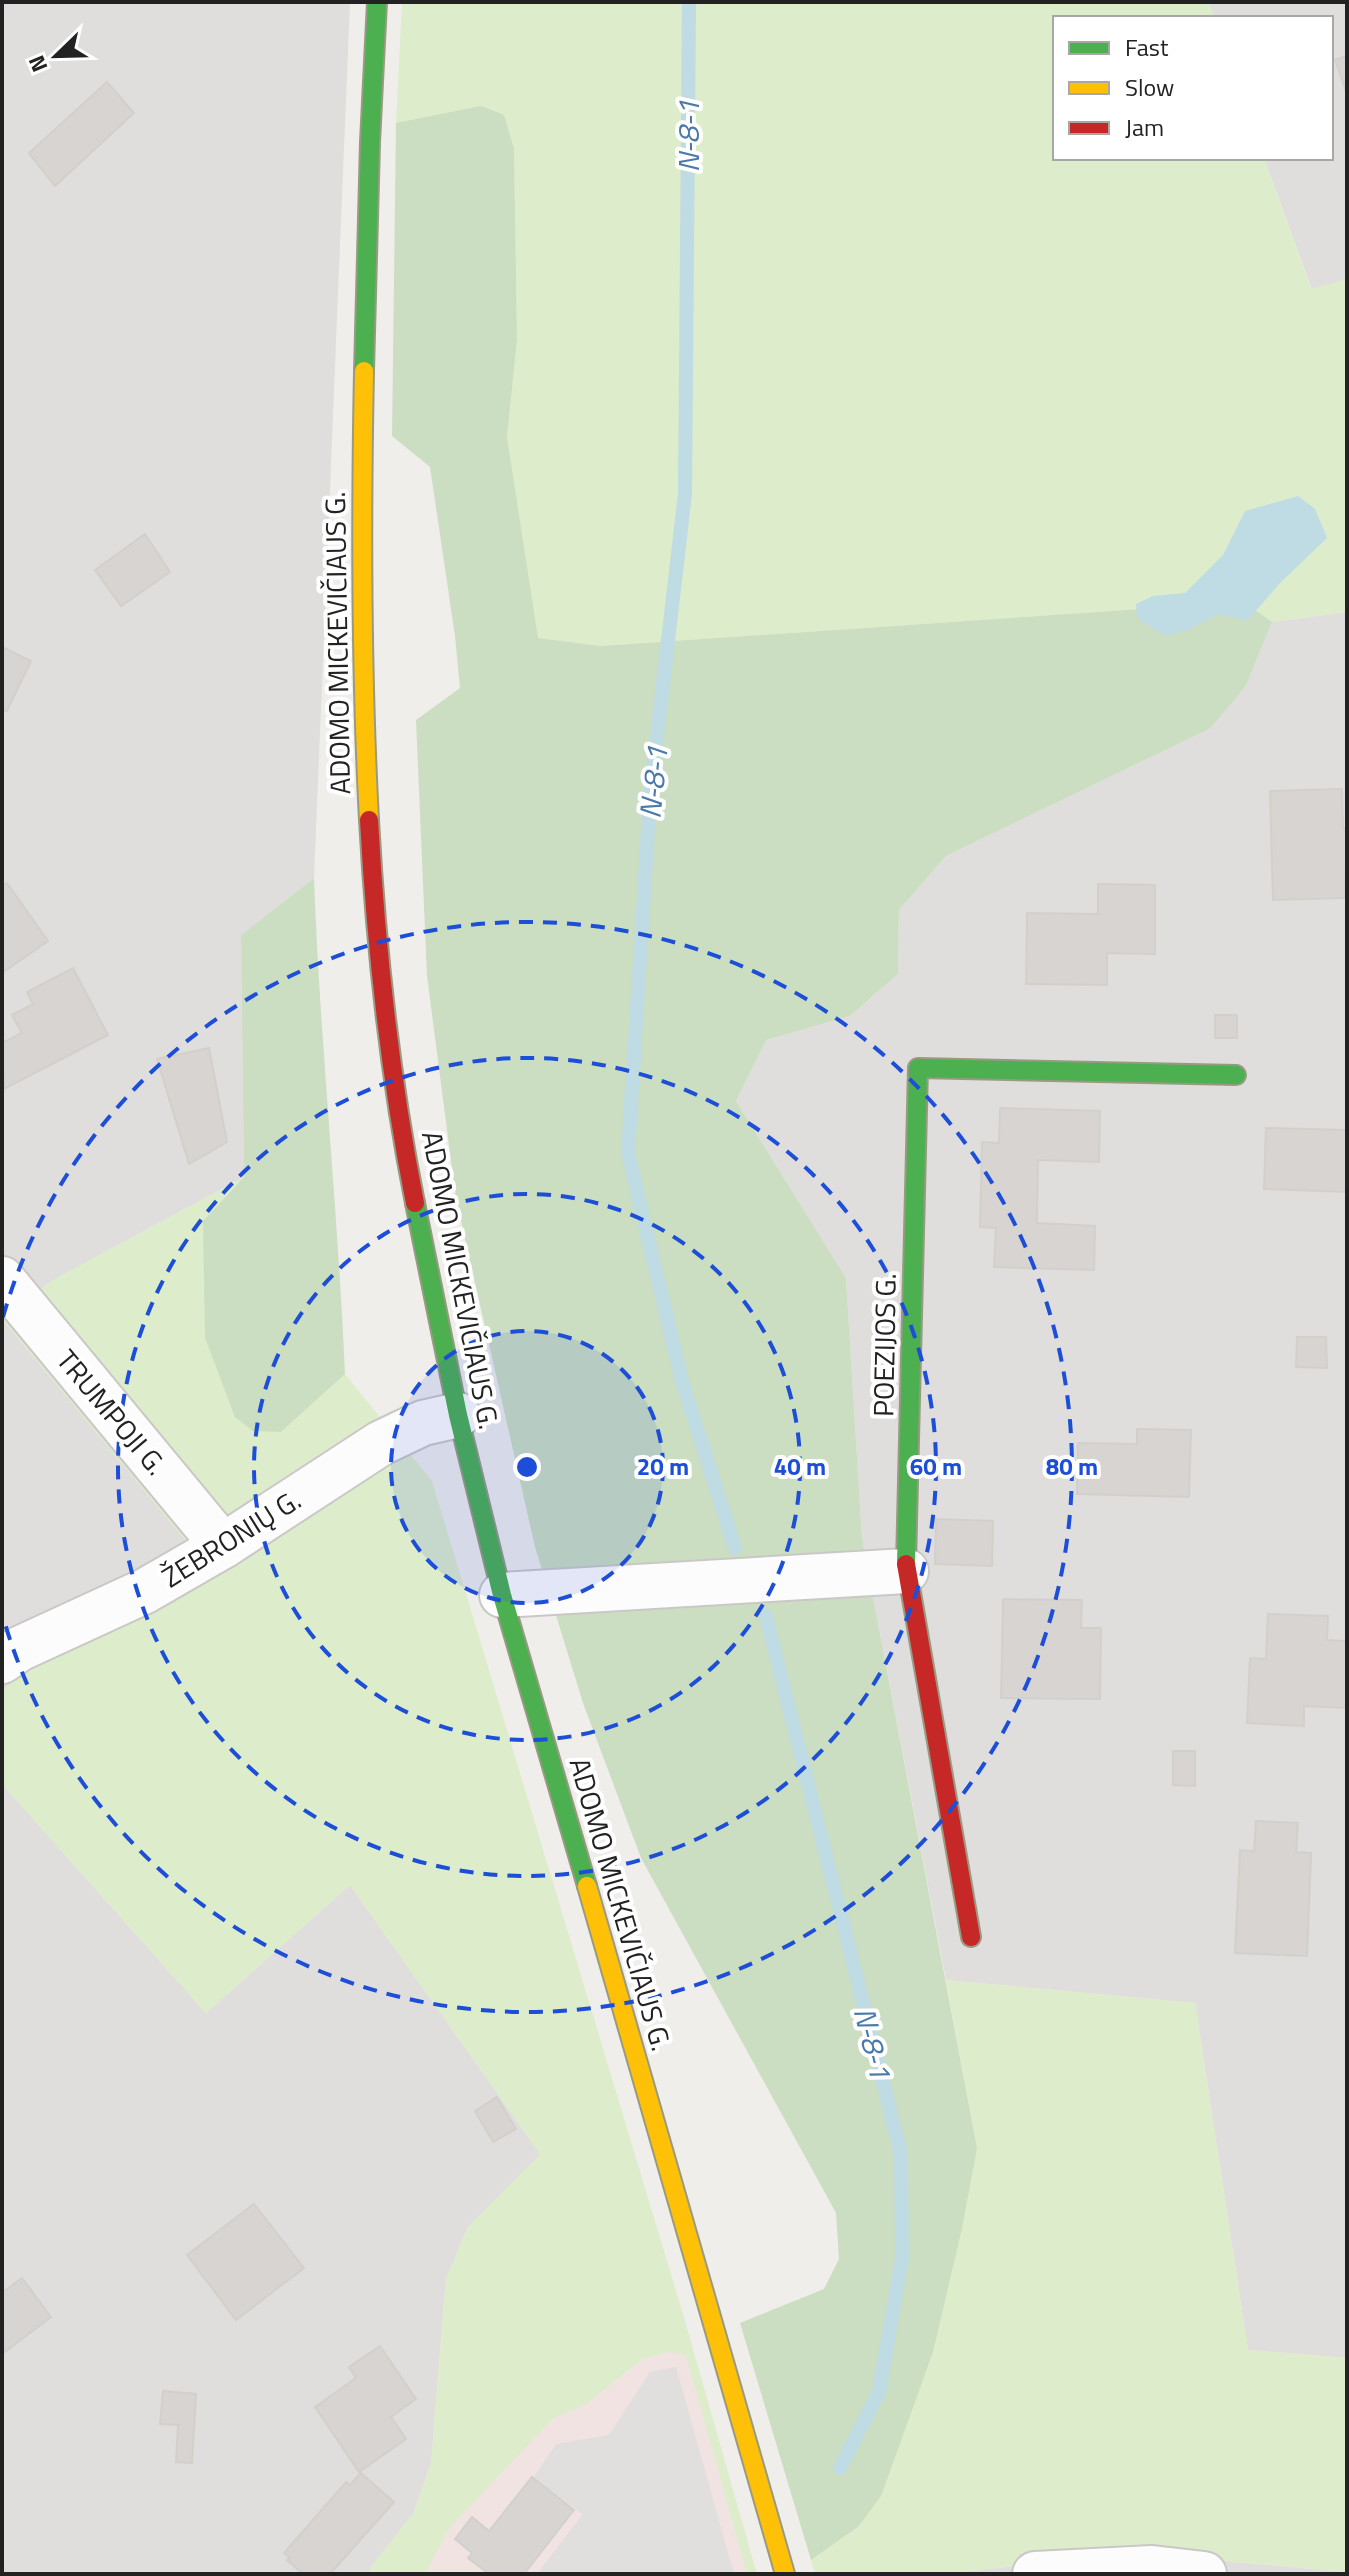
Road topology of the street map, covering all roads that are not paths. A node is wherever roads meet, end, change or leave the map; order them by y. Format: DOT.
graph roads {
  1 [pos="377,2"];
  2 [pos="1236,1075"];
  3 [pos="2,1279"];
  4 [pos="458,1415"];
  5 [pos="223,1546"];
  6 [pos="906,1571"];
  7 [pos="502,1595"];
  8 [pos="2,1661"];
  9 [pos="971,1937"];
  10 [pos="785,2574"];
  11 [pos="1035,2574"];
  12 [pos="1204,2574"];
  1 -- 4 [label="main road, ADOMO MICKEVIČIAUS G."];
  2 -- 6 [label="main road, POEZIJOS G."];
  3 -- 5 [label="street, TRUMPOJI G."];
  4 -- 5 [label="street, ŽEBRONIŲ G."];
  4 -- 7 [label="main road, ADOMO MICKEVIČIAUS G."];
  5 -- 8 [label="street, ŽEBRONIŲ G."];
  6 -- 7 [label="street"];
  6 -- 9 [label="main road, POEZIJOS G."];
  7 -- 10 [label="main road, ADOMO MICKEVIČIAUS G."];
  11 -- 12 [label="street"];
}
